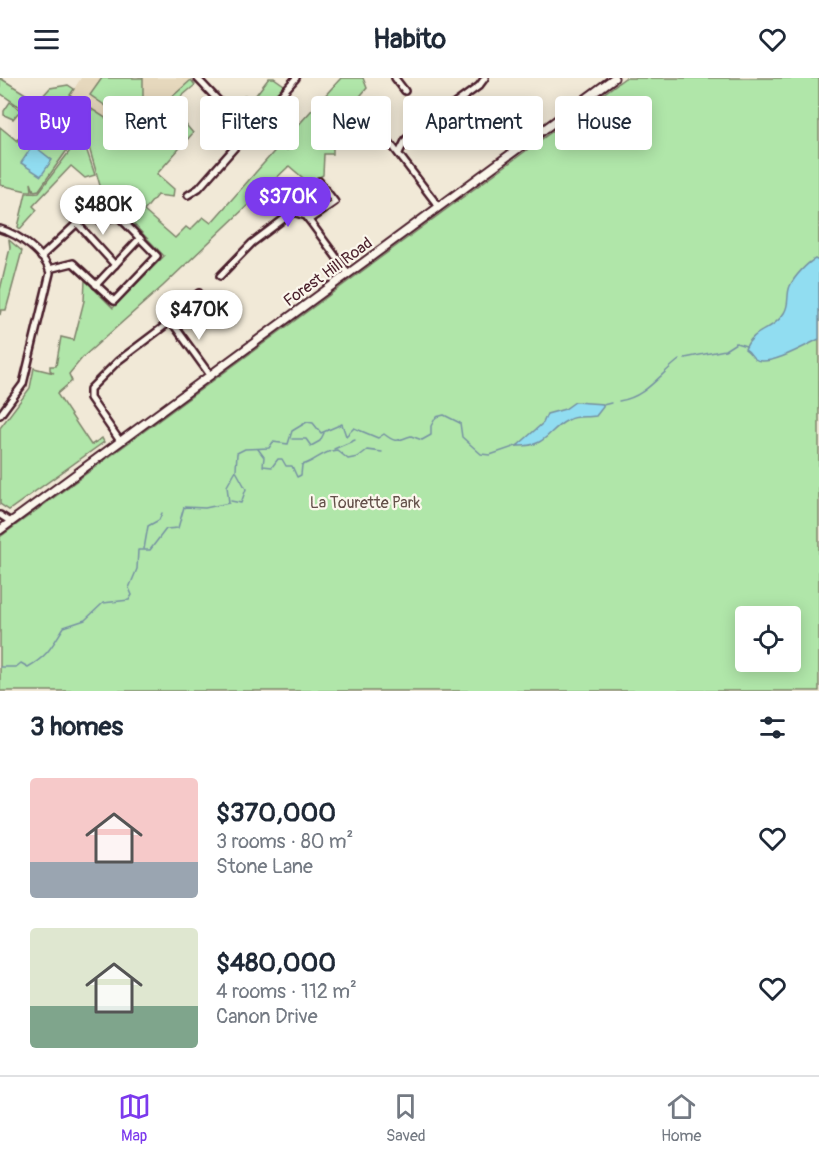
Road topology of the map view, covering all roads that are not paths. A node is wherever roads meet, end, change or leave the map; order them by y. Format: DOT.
graph roads {
  1 [pos="197,78"];
  2 [pos="395,78"];
  3 [pos="485,78"];
  4 [pos="614,78"];
  5 [pos="294,79"];
  6 [pos="405,91"];
  7 [pos="214,96"];
  8 [pos="279,96"];
  9 [pos="391,143"];
  10 [pos="232,150"];
  11 [pos="399,153"];
  12 [pos="319,181"];
  13 [pos="188,195"];
  14 [pos="439,207"];
  15 [pos="309,220"];
  16 [pos="76,222"];
  17 [pos="0,230"];
  18 [pos="140,238"];
  19 [pos="41,257"];
  20 [pos="115,265"];
  21 [pos="49,269"];
  22 [pos="348,273"];
  23 [pos="220,276"];
  24 [pos="96,285"];
  25 [pos="199,293"];
  26 [pos="171,321"];
  27 [pos="210,375"];
  28 [pos="0,415"];
  29 [pos="120,441"];
  30 [pos="0,515"];
  31 [pos="11,522"];
  32 [pos="0,530"];
  1 -- 7 [label="street"];
  2 -- 6 [label="street"];
  3 -- 11 [label="street"];
  4 -- 14 [label="street, Forest Hill Road"];
  5 -- 8 [label="street"];
  9 -- 11 [label="street"];
  10 -- 13 [label="street"];
  11 -- 14 [label="street"];
  12 -- 15 [label="street"];
  14 -- 22 [label="street, Forest Hill Road"];
  15 -- 22 [label="street"];
  15 -- 23 [label="street"];
  16 -- 18 [label="street"];
  16 -- 19 [label="street"];
  16 -- 20 [label="street"];
  17 -- 19 [label="street"];
  18 -- 20 [label="street"];
  18 -- 24 [label="street"];
  19 -- 21 [label="street"];
  20 -- 24 [label="street"];
  21 -- 24 [label="street"];
  21 -- 28 [label="street"];
  22 -- 27 [label="street, Forest Hill Road"];
  25 -- 26 [label="street"];
  26 -- 27 [label="street"];
  26 -- 29 [label="street"];
  27 -- 29 [label="street, Forest Hill Road"];
  29 -- 31 [label="street, Forest Hill Road"];
  30 -- 31 [label="street"];
  31 -- 32 [label="street, Forest Hill Road"];
}
